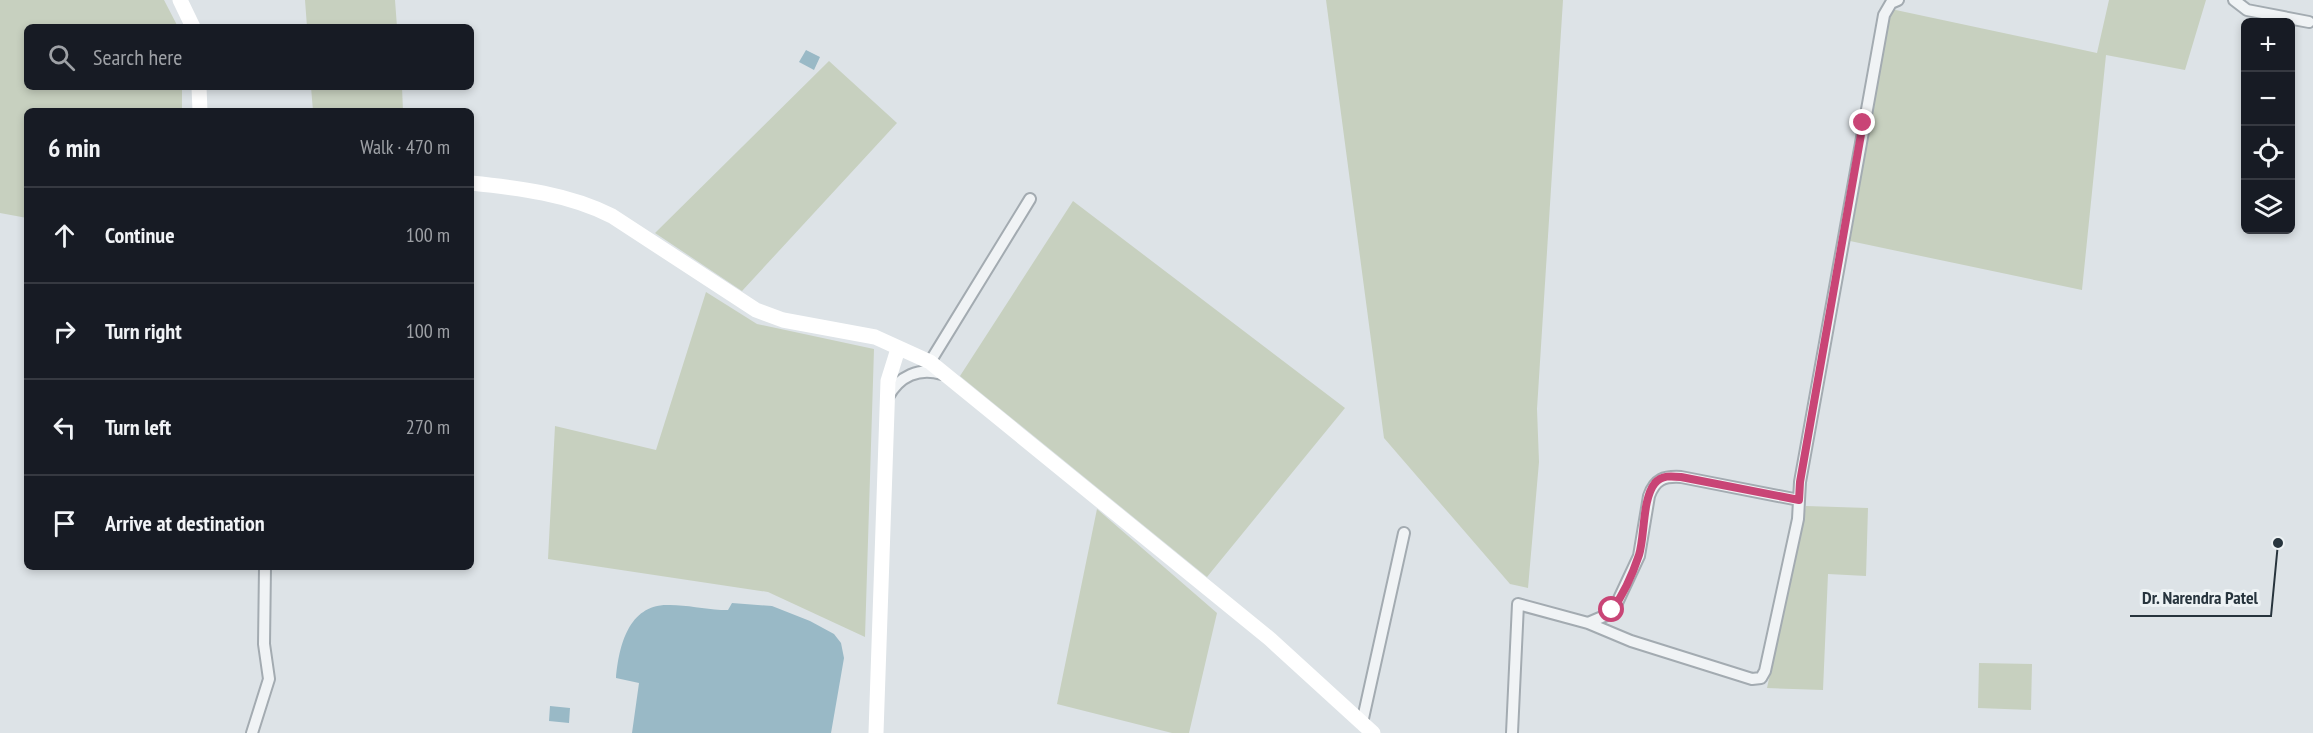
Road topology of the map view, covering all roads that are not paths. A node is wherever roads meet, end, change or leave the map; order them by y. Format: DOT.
graph roads {
  1 [pos="180,0"];
  2 [pos="1898,0"];
  3 [pos="2234,0"];
  4 [pos="2309,22"];
  5 [pos="192,24"];
  6 [pos="199,90"];
  7 [pos="200,108"];
  8 [pos="474,183"];
  9 [pos="1030,199"];
  10 [pos="898,350"];
  11 [pos="930,362"];
  12 [pos="947,377"];
  13 [pos="887,397"];
  14 [pos="1799,500"];
  15 [pos="1404,533"];
  16 [pos="265,570"];
  17 [pos="1588,623"];
  18 [pos="1367,728"];
  19 [pos="252,733"];
  20 [pos="876,733"];
  21 [pos="1512,733"];
  1 -- 5 [label="street"];
  2 -- 14 [label="street"];
  3 -- 4 [label="street"];
  6 -- 7 [label="street"];
  8 -- 10 [label="street"];
  9 -- 11 [label="street"];
  10 -- 11 [label="street"];
  10 -- 13 [label="street"];
  11 -- 12 [label="street"];
  12 -- 13 [label="street"];
  12 -- 18 [label="street"];
  13 -- 20 [label="street"];
  14 -- 17 [label="street"];
  14 -- 17 [label="street"];
  15 -- 18 [label="street"];
  16 -- 19 [label="street"];
  17 -- 21 [label="street"];
}
